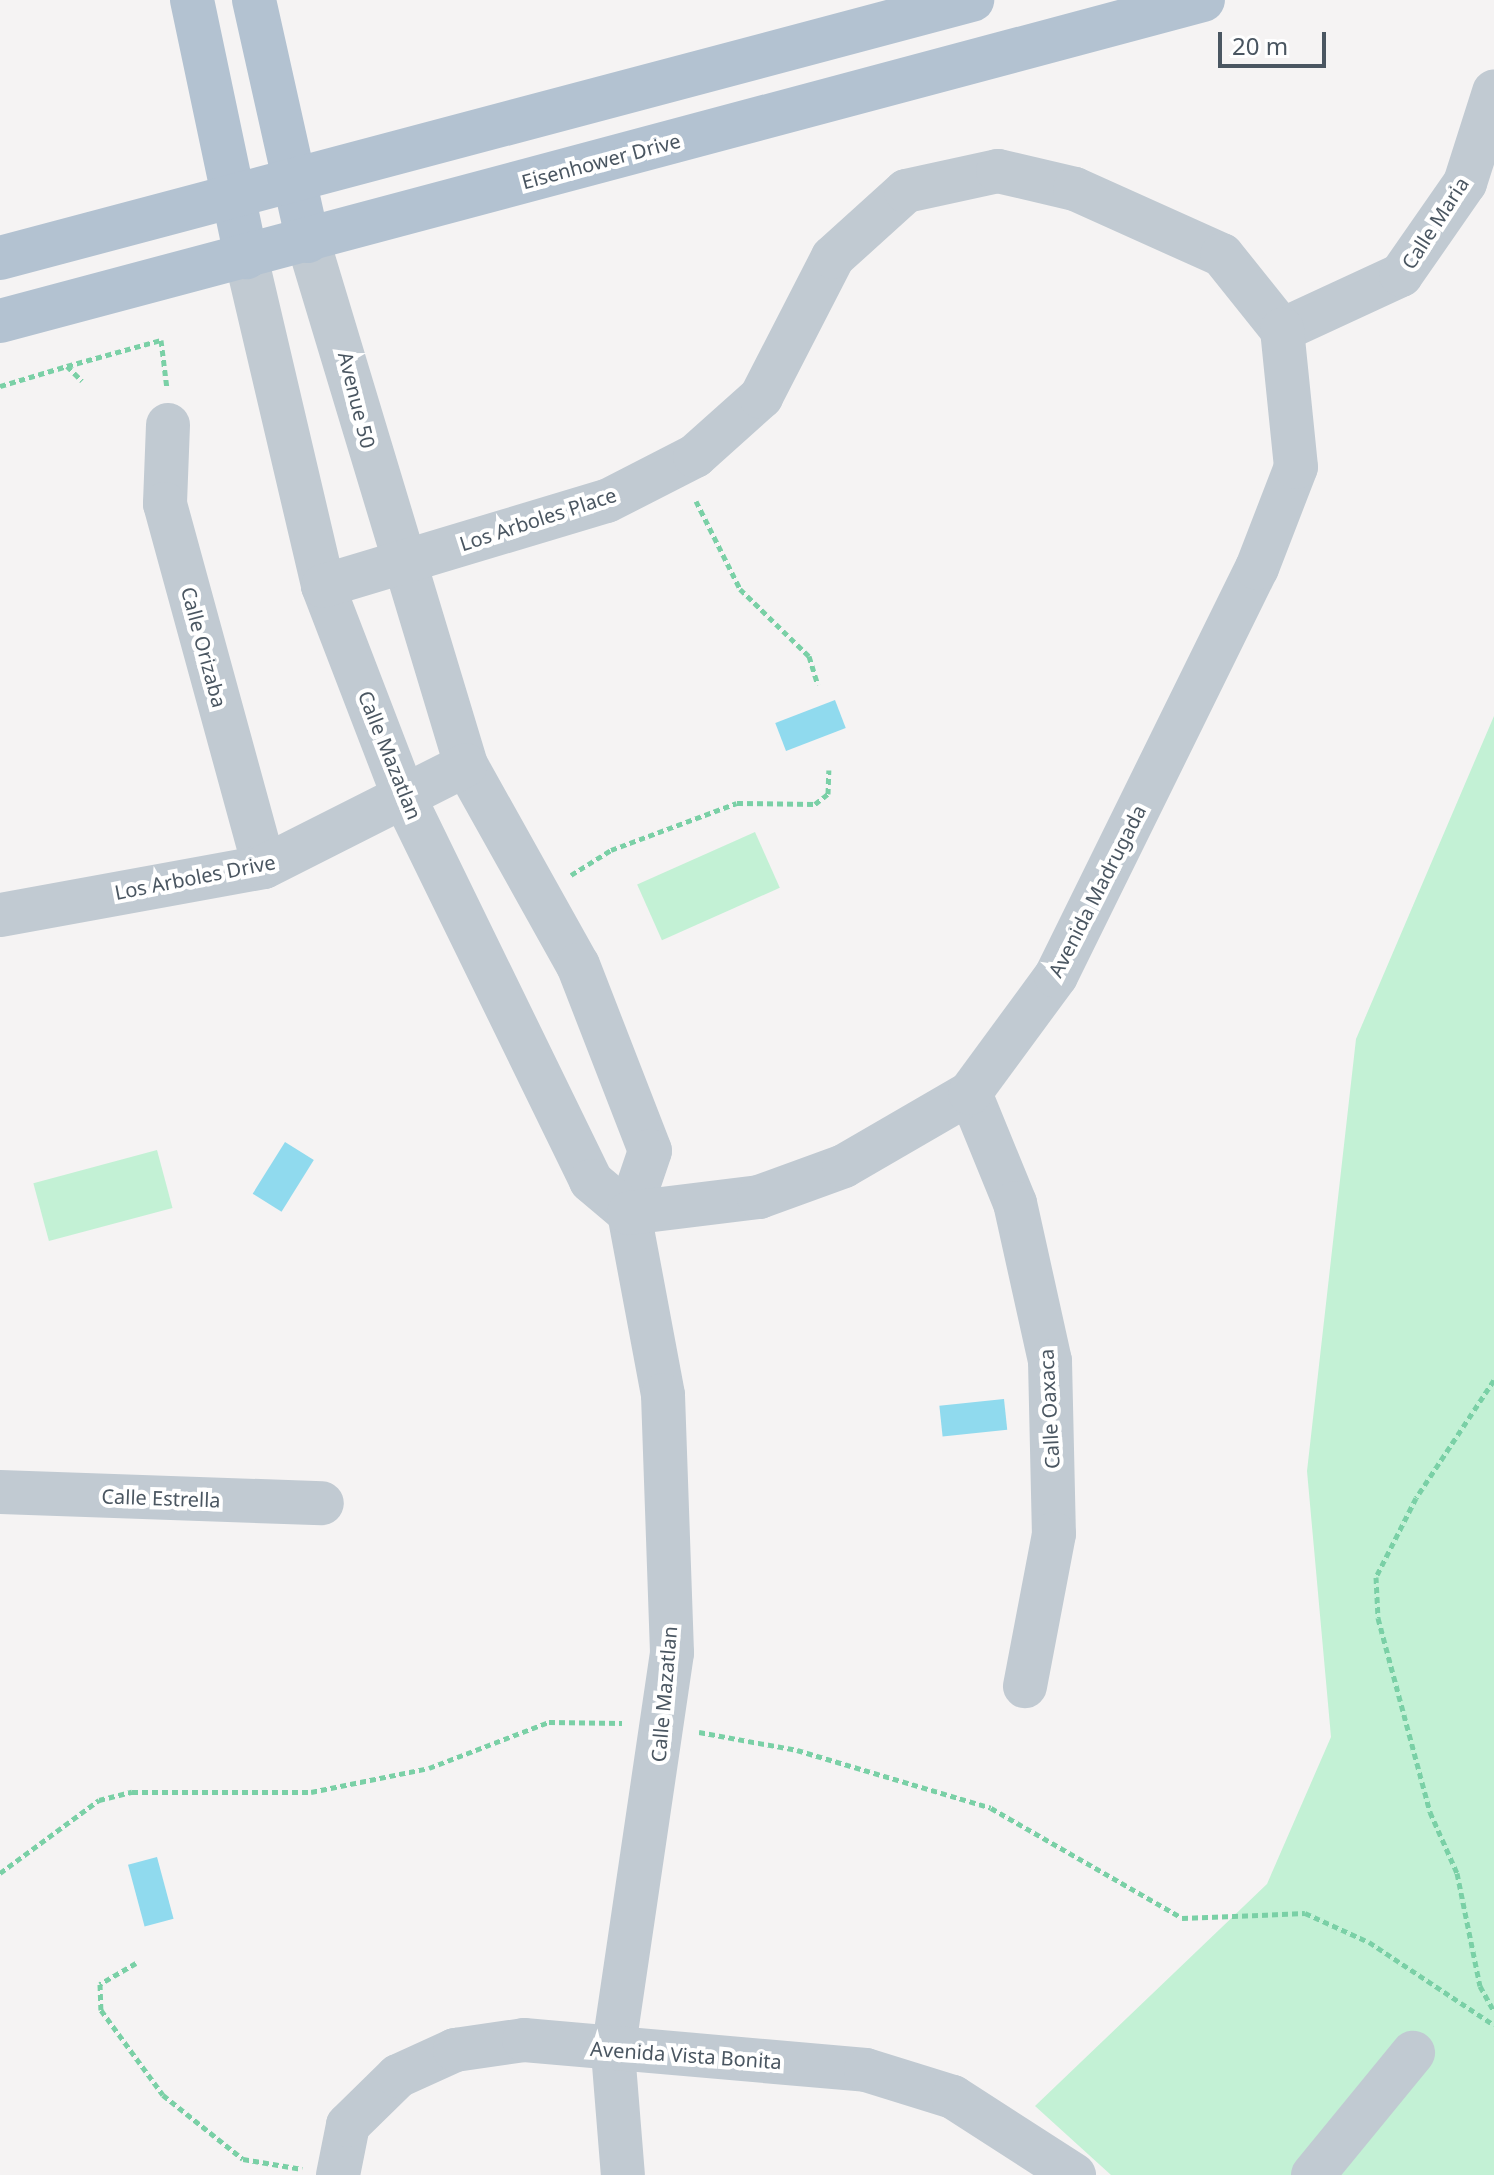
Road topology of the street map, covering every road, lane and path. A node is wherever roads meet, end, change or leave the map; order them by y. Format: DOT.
graph roads {
  1 [pos="192,0"];
  2 [pos="254,0"];
  3 [pos="972,0"];
  4 [pos="1203,0"];
  5 [pos="1494,92"];
  6 [pos="294,175"];
  7 [pos="233,194"];
  8 [pos="308,241"];
  9 [pos="246,257"];
  10 [pos="0,258"];
  11 [pos="0,321"];
  12 [pos="1282,330"];
  13 [pos="67,366"];
  14 [pos="82,381"];
  15 [pos="0,386"];
  16 [pos="168,425"];
  17 [pos="673,467"];
  18 [pos="402,562"];
  19 [pos="323,586"];
  20 [pos="818,685"];
  21 [pos="466,765"];
  22 [pos="829,770"];
  23 [pos="404,797"];
  24 [pos="264,867"];
  25 [pos="537,893"];
  26 [pos="0,915"];
  27 [pos="970,1093"];
  28 [pos="629,1213"];
  29 [pos="1494,1380"];
  30 [pos="0,1492"];
  31 [pos="322,1503"];
  32 [pos="1025,1686"];
  33 [pos="662,1727"];
  34 [pos="0,1873"];
  35 [pos="136,1963"];
  36 [pos="1494,2011"];
  37 [pos="1494,2025"];
  38 [pos="613,2052"];
  39 [pos="1413,2053"];
  40 [pos="328,2174"];
  41 [pos="623,2175"];
  42 [pos="1074,2175"];
  43 [pos="1313,2175"];
  1 -- 7 [label="main road"];
  2 -- 6 [label="main road"];
  3 -- 6 [label="main road"];
  4 -- 8 [label="main road, Eisenhower Drive"];
  5 -- 12 [label="street, Calle Maria"];
  6 -- 7 [label="main road"];
  6 -- 8 [label="main road"];
  7 -- 9 [label="main road"];
  7 -- 10 [label="main road"];
  8 -- 9 [label="main road, Eisenhower Drive"];
  8 -- 18 [label="street, Avenue 50"];
  9 -- 11 [label="main road, Eisenhower Drive"];
  9 -- 19 [label="street, Calle Mazatlan"];
  12 -- 17 [label="street, Los Arboles Place"];
  12 -- 27 [label="street, Avenida Madrugada"];
  13 -- 14 [label="path"];
  13 -- 15 [label="path"];
  13 -- 16 [label="path"];
  16 -- 24 [label="street, Calle Orizaba"];
  17 -- 18 [label="street, Los Arboles Place"];
  17 -- 20 [label="path"];
  18 -- 19 [label="street, Los Arboles Place"];
  18 -- 21 [label="street, Calle Mazatlan"];
  19 -- 23 [label="street, Calle Mazatlan"];
  21 -- 23 [label="street, Los Arboles Drive"];
  21 -- 25 [label="street, Calle Mazatlan"];
  22 -- 25 [label="path"];
  23 -- 24 [label="street, Los Arboles Drive"];
  23 -- 28 [label="street, Calle Mazatlan"];
  24 -- 26 [label="street, Los Arboles Drive"];
  25 -- 28 [label="street, Calle Mazatlan"];
  27 -- 28 [label="street, Avenida Madrugada"];
  27 -- 32 [label="street, Calle Oaxaca"];
  28 -- 33 [label="street, Calle Mazatlan"];
  29 -- 36 [label="path"];
  30 -- 31 [label="street, Calle Estrella"];
  33 -- 34 [label="path"];
  33 -- 37 [label="path"];
  33 -- 38 [label="street, Calle Mazatlan"];
  35 -- 40 [label="path"];
  38 -- 40 [label="street, Avenida Vista Bonita"];
  38 -- 41 [label="street, Calle Mazatlan"];
  38 -- 42 [label="street, Avenida Vista Bonita"];
  39 -- 43 [label="street"];
}
